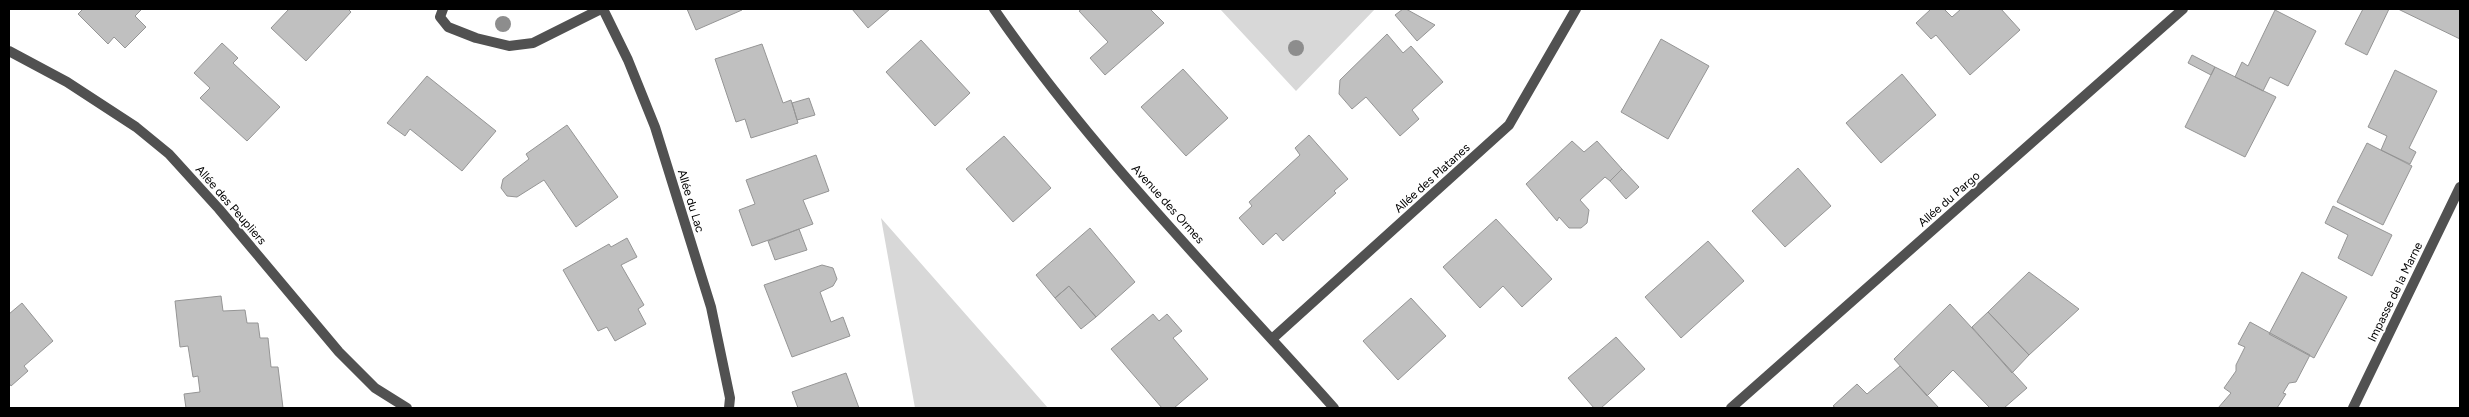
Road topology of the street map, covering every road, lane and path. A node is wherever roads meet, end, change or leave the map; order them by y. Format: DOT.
graph roads {
  1 [pos="443,9"];
  2 [pos="602,9"];
  3 [pos="994,9"];
  4 [pos="1576,9"];
  5 [pos="2183,9"];
  6 [pos="9,51"];
  7 [pos="2460,187"];
  8 [pos="1272,339"];
  9 [pos="407,408"];
  10 [pos="729,408"];
  11 [pos="1334,408"];
  12 [pos="1731,408"];
  13 [pos="2353,408"];
  1 -- 2 [label="street, Allée du Lac"];
  2 -- 10 [label="street, Allée du Lac"];
  3 -- 8 [label="street, Avenue des Ormes"];
  4 -- 8 [label="street, Allée des Platanes"];
  5 -- 12 [label="street, Allée du Pargo"];
  6 -- 9 [label="street, Allée des Peupliers"];
  7 -- 13 [label="street, Impasse de la Marne"];
  8 -- 11 [label="street, Avenue des Ormes"];
}
